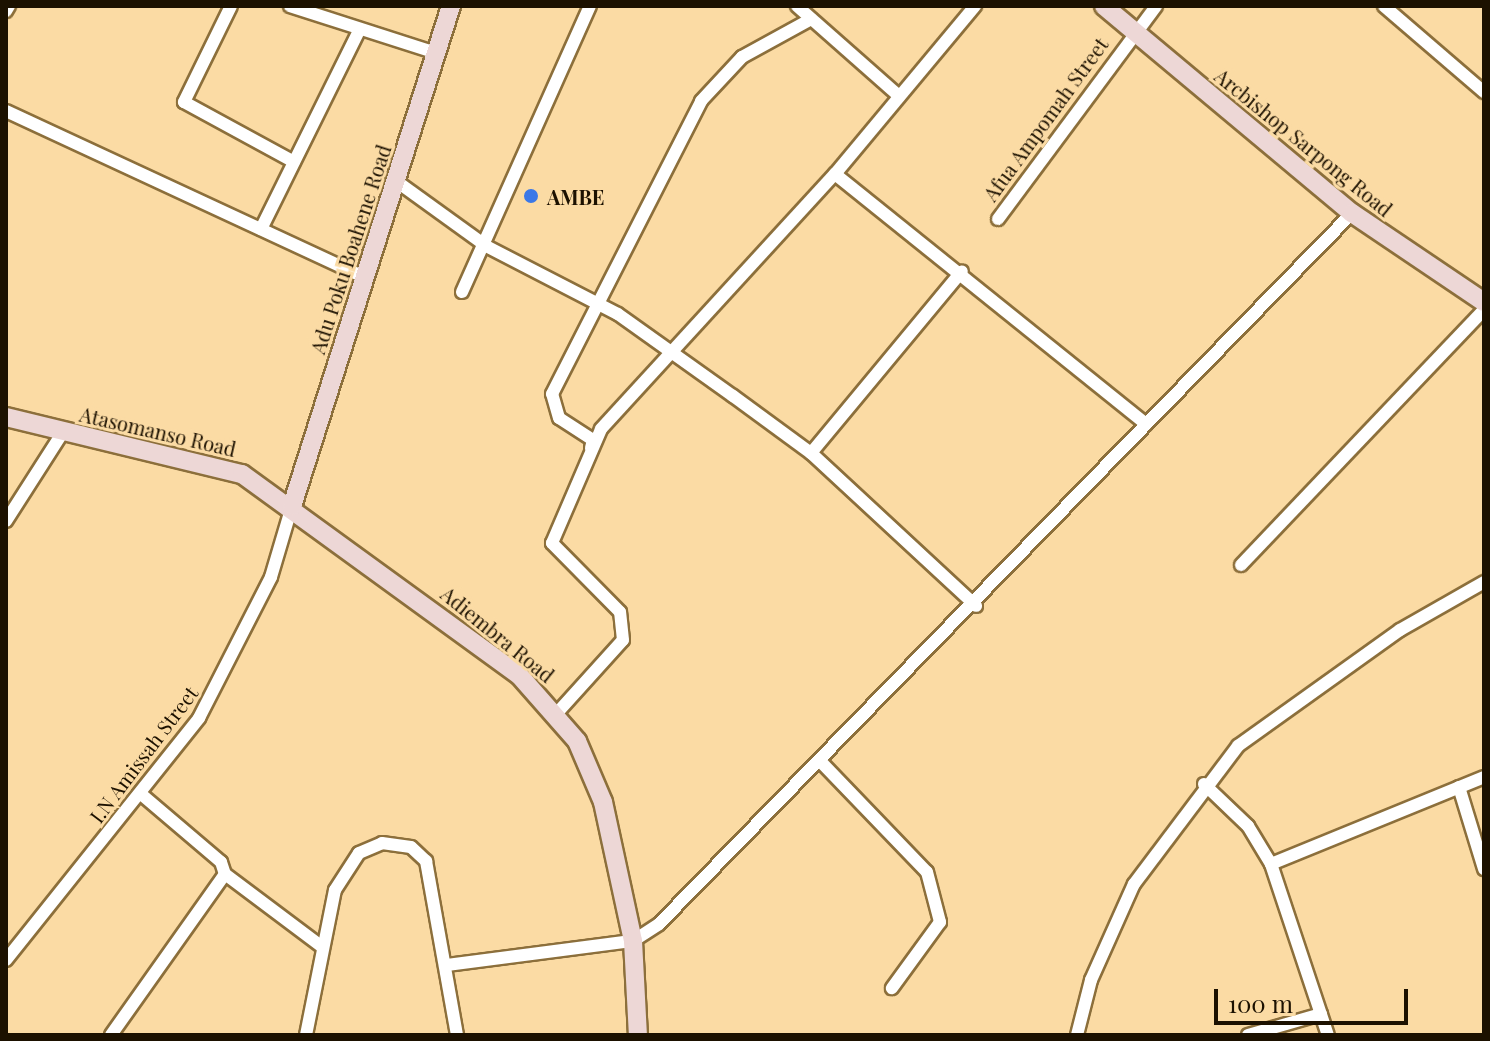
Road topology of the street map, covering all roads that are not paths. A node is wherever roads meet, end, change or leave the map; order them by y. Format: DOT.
graph roads {
  1 [pos="9,6"];
  2 [pos="231,6"];
  3 [pos="290,6"];
  4 [pos="451,6"];
  5 [pos="590,6"];
  6 [pos="797,6"];
  7 [pos="975,6"];
  8 [pos="1104,6"];
  9 [pos="1156,6"];
  10 [pos="1384,6"];
  11 [pos="6,11"];
  12 [pos="811,19"];
  13 [pos="360,29"];
  14 [pos="1133,30"];
  15 [pos="436,53"];
  16 [pos="1482,87"];
  17 [pos="899,96"];
  18 [pos="6,111"];
  19 [pos="294,162"];
  20 [pos="835,174"];
  21 [pos="396,181"];
  22 [pos="1352,213"];
  23 [pos="998,219"];
  24 [pos="261,229"];
  25 [pos="486,246"];
  26 [pos="962,271"];
  27 [pos="364,277"];
  28 [pos="462,292"];
  29 [pos="1484,302"];
  30 [pos="598,304"];
  31 [pos="1484,310"];
  32 [pos="667,348"];
  33 [pos="6,417"];
  34 [pos="1146,424"];
  35 [pos="63,432"];
  36 [pos="811,453"];
  37 [pos="589,454"];
  38 [pos="292,506"];
  39 [pos="6,521"];
  40 [pos="1241,565"];
  41 [pos="1484,582"];
  42 [pos="976,606"];
  43 [pos="557,713"];
  44 [pos="822,763"];
  45 [pos="1484,777"];
  46 [pos="1204,784"];
  47 [pos="1459,787"];
  48 [pos="141,794"];
  49 [pos="1271,864"];
  50 [pos="1484,869"];
  51 [pos="225,874"];
  52 [pos="633,941"];
  53 [pos="321,946"];
  54 [pos="6,960"];
  55 [pos="447,965"];
  56 [pos="892,988"];
  57 [pos="1321,1014"];
  58 [pos="111,1035"];
  59 [pos="306,1035"];
  60 [pos="457,1035"];
  61 [pos="638,1035"];
  62 [pos="1077,1035"];
  63 [pos="1248,1035"];
  64 [pos="1328,1035"];
  1 -- 11 [label="street"];
  2 -- 19 [label="street"];
  3 -- 13 [label="street"];
  4 -- 15 [label="street, Adu Poku Boahene Road"];
  5 -- 25 [label="street"];
  6 -- 12 [label="street"];
  7 -- 17 [label="street"];
  8 -- 14 [label="street, Arcbishop Sarpong Road"];
  9 -- 14 [label="street, Afua Ampomah Street"];
  10 -- 16 [label="street"];
  12 -- 17 [label="street"];
  12 -- 30 [label="street"];
  13 -- 15 [label="street"];
  13 -- 19 [label="street"];
  14 -- 22 [label="street, Arcbishop Sarpong Road"];
  14 -- 23 [label="street, Afua Ampomah Street"];
  15 -- 21 [label="street, Adu Poku Boahene Road"];
  17 -- 20 [label="street"];
  18 -- 24 [label="street"];
  19 -- 24 [label="street"];
  20 -- 26 [label="street"];
  20 -- 32 [label="street"];
  21 -- 25 [label="street"];
  21 -- 27 [label="street, Adu Poku Boahene Road"];
  22 -- 29 [label="street, Arcbishop Sarpong Road"];
  22 -- 34 [label="street"];
  24 -- 27 [label="street"];
  25 -- 28 [label="street"];
  25 -- 30 [label="street"];
  26 -- 34 [label="street"];
  26 -- 36 [label="street"];
  27 -- 38 [label="street, Adu Poku Boahene Road"];
  30 -- 32 [label="street"];
  30 -- 37 [label="street"];
  31 -- 40 [label="street"];
  32 -- 36 [label="street"];
  32 -- 37 [label="street"];
  33 -- 35 [label="street, Atasomanso Road"];
  34 -- 42 [label="street"];
  35 -- 38 [label="street, Atasomanso Road"];
  35 -- 39 [label="street"];
  36 -- 42 [label="street"];
  37 -- 43 [label="street"];
  38 -- 43 [label="street, Adiembra Road"];
  38 -- 48 [label="street, I.N Amissah Street"];
  41 -- 46 [label="street"];
  42 -- 44 [label="street"];
  43 -- 52 [label="street, Adiembra Road"];
  44 -- 52 [label="street"];
  44 -- 56 [label="street"];
  45 -- 47 [label="street"];
  46 -- 49 [label="street"];
  46 -- 62 [label="street"];
  47 -- 49 [label="street"];
  47 -- 50 [label="street"];
  48 -- 51 [label="street"];
  48 -- 54 [label="street, I.N Amissah Street"];
  49 -- 57 [label="street"];
  51 -- 53 [label="street"];
  51 -- 58 [label="street"];
  52 -- 55 [label="street"];
  52 -- 61 [label="street, Adiembra Road"];
  53 -- 55 [label="street"];
  53 -- 59 [label="street"];
  55 -- 60 [label="street"];
  57 -- 63 [label="street"];
  57 -- 64 [label="street"];
}
